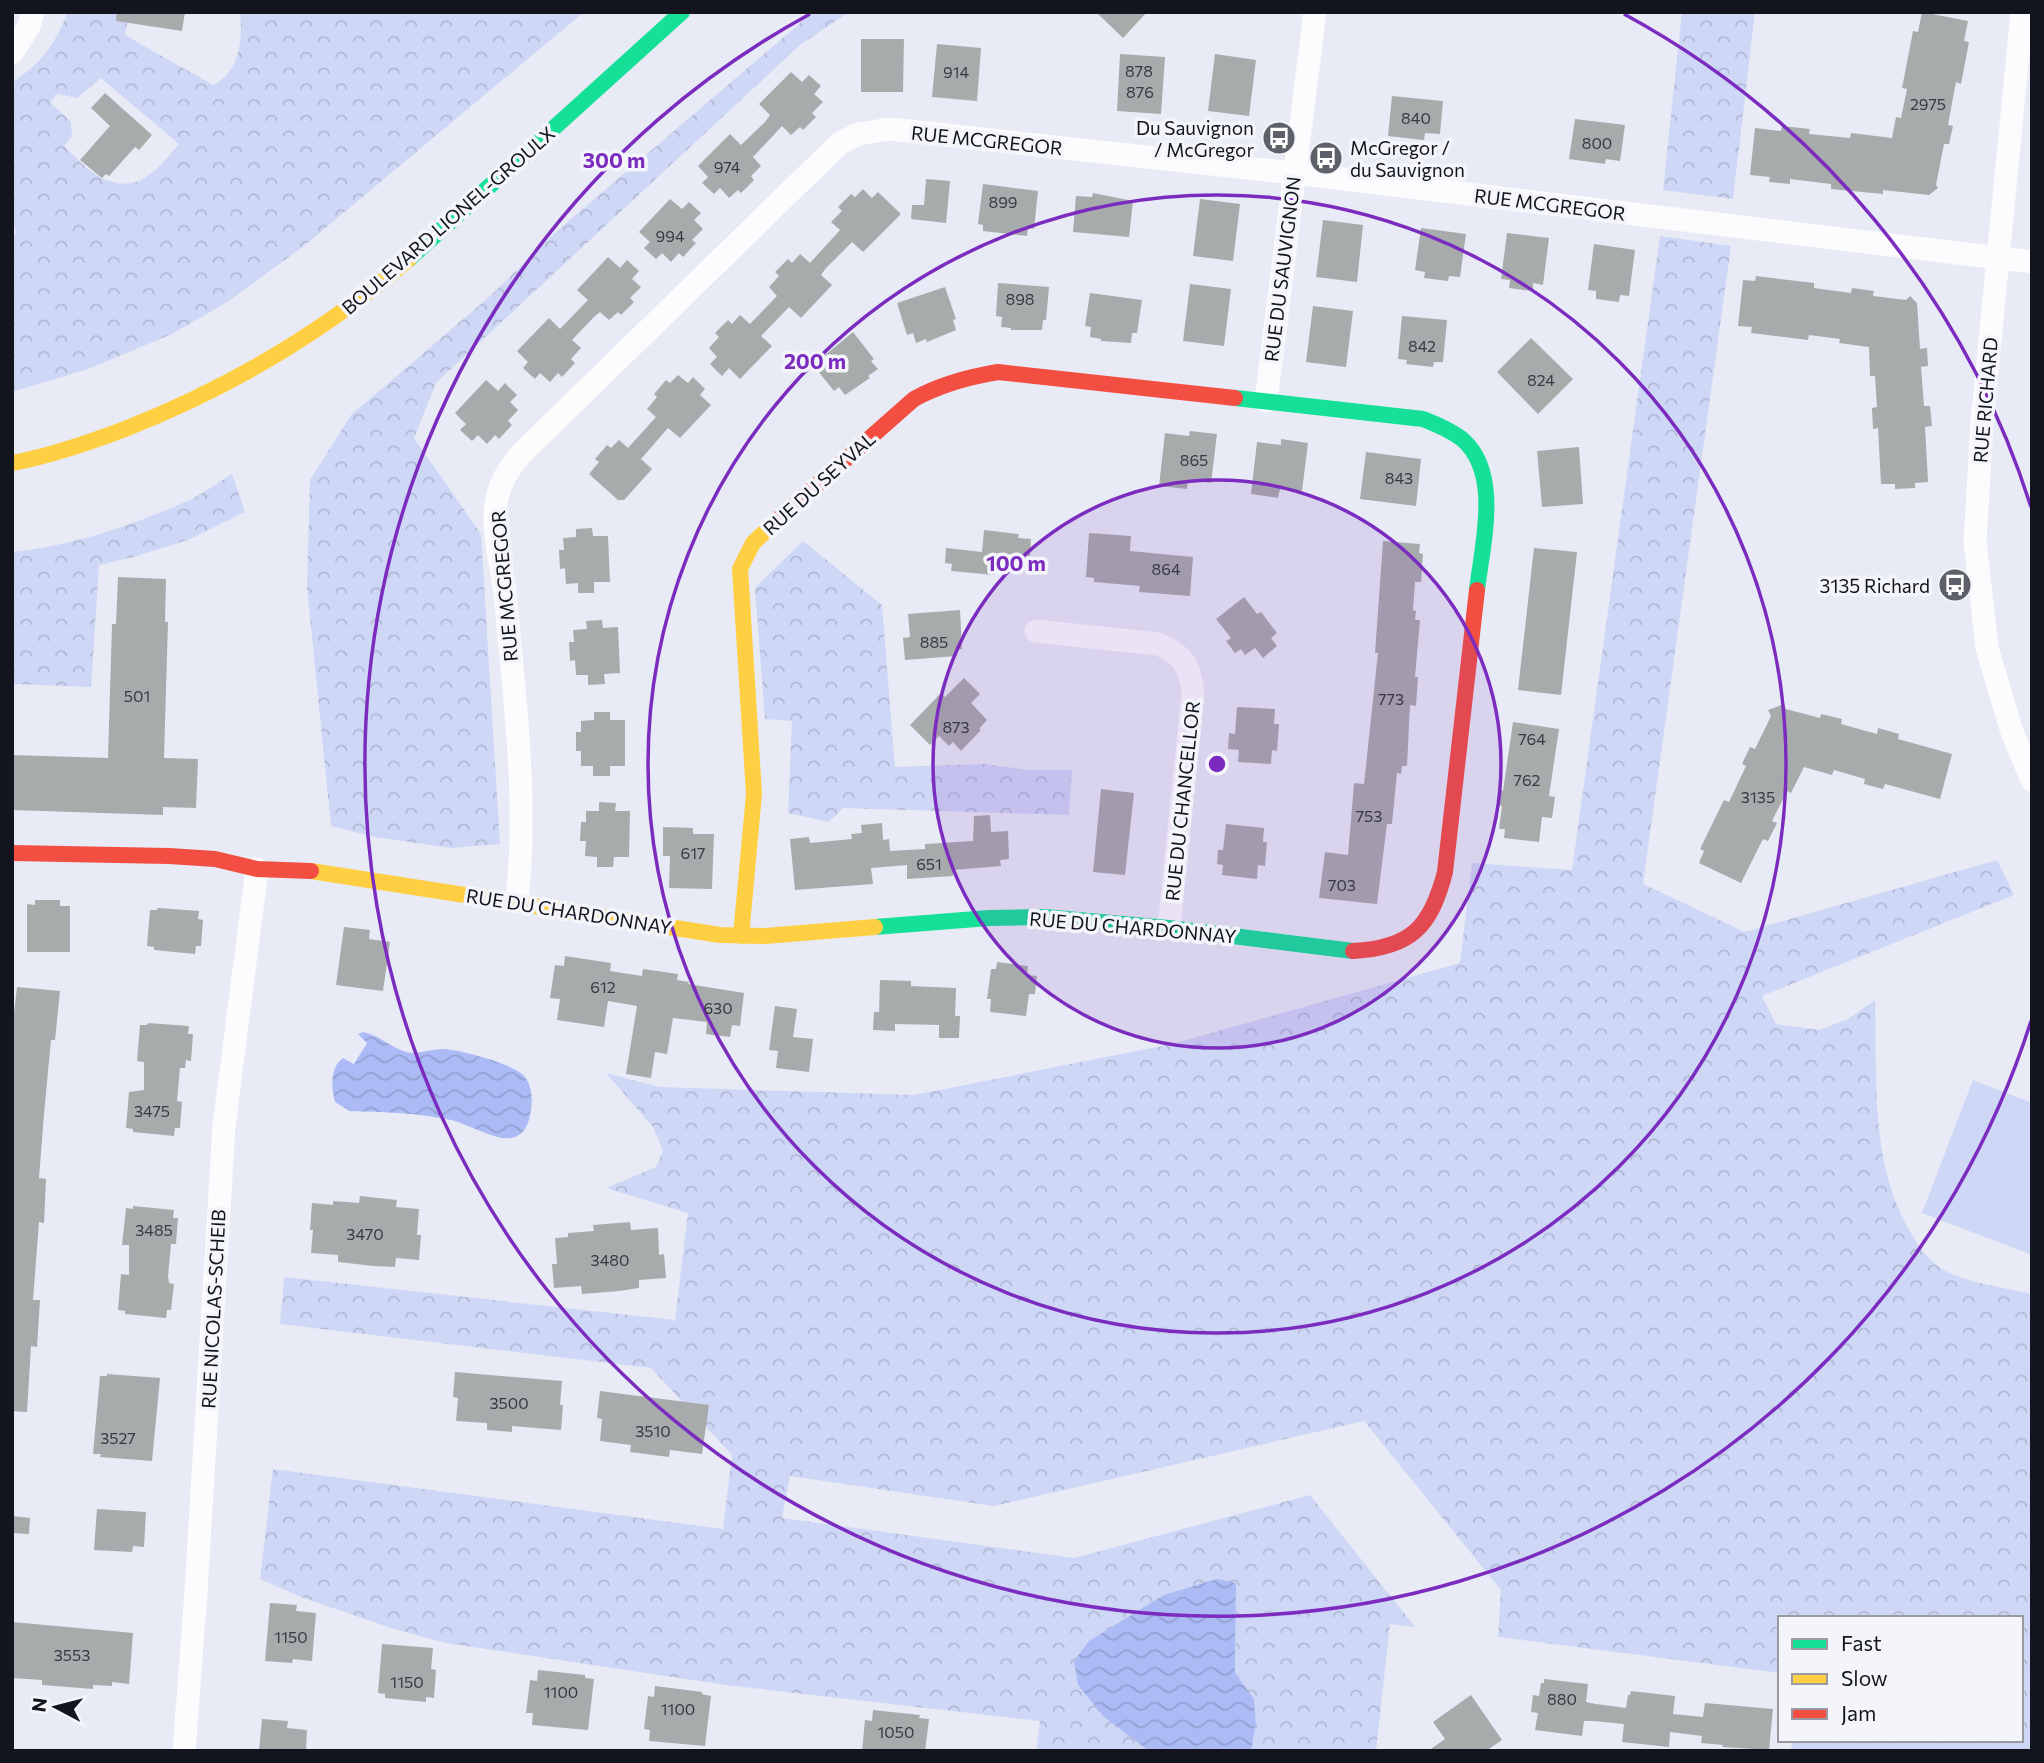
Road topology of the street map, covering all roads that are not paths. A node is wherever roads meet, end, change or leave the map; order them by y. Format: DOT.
graph roads {
  1 [pos="33,12"];
  2 [pos="682,12"];
  3 [pos="695,12"];
  4 [pos="1315,12"];
  5 [pos="2022,12"];
  6 [pos="12,53"];
  7 [pos="639,53"];
  8 [pos="1294,173"];
  9 [pos="1999,258"];
  10 [pos="2032,262"];
  11 [pos="1266,401"];
  12 [pos="12,463"];
  13 [pos="1036,631"];
  14 [pos="2032,780"];
  15 [pos="12,853"];
  16 [pos="257,869"];
  17 [pos="517,901"];
  18 [pos="1169,928"];
  19 [pos="741,936"];
  20 [pos="184,1751"];
  1 -- 6 [label="street"];
  2 -- 7 [label="street, BOULEVARD LIONEL-GROULX"];
  3 -- 7 [label="street, BOULEVARD LIONEL-GROULX"];
  4 -- 8 [label="street, RUE DU SAUVIGNON"];
  5 -- 9 [label="street, RUE RICHARD"];
  7 -- 12 [label="street, BOULEVARD LIONEL-GROULX"];
  8 -- 9 [label="street, RUE MCGREGOR"];
  8 -- 11 [label="street, RUE DU SAUVIGNON"];
  8 -- 17 [label="street, RUE MCGREGOR"];
  9 -- 10 [label="street, RUE MCGREGOR"];
  9 -- 14 [label="street, RUE RICHARD"];
  11 -- 18 [label="street, RUE DU CHARDONNAY"];
  11 -- 19 [label="street, RUE DU SEYVAL"];
  13 -- 18 [label="street, RUE DU CHANCELLOR"];
  15 -- 16 [label="street, RUE DU CHARDONNAY"];
  16 -- 17 [label="street, RUE DU CHARDONNAY"];
  16 -- 20 [label="street, RUE NICOLAS-SCHEIB"];
  17 -- 19 [label="street, RUE DU CHARDONNAY"];
  18 -- 19 [label="street, RUE DU CHARDONNAY"];
}
